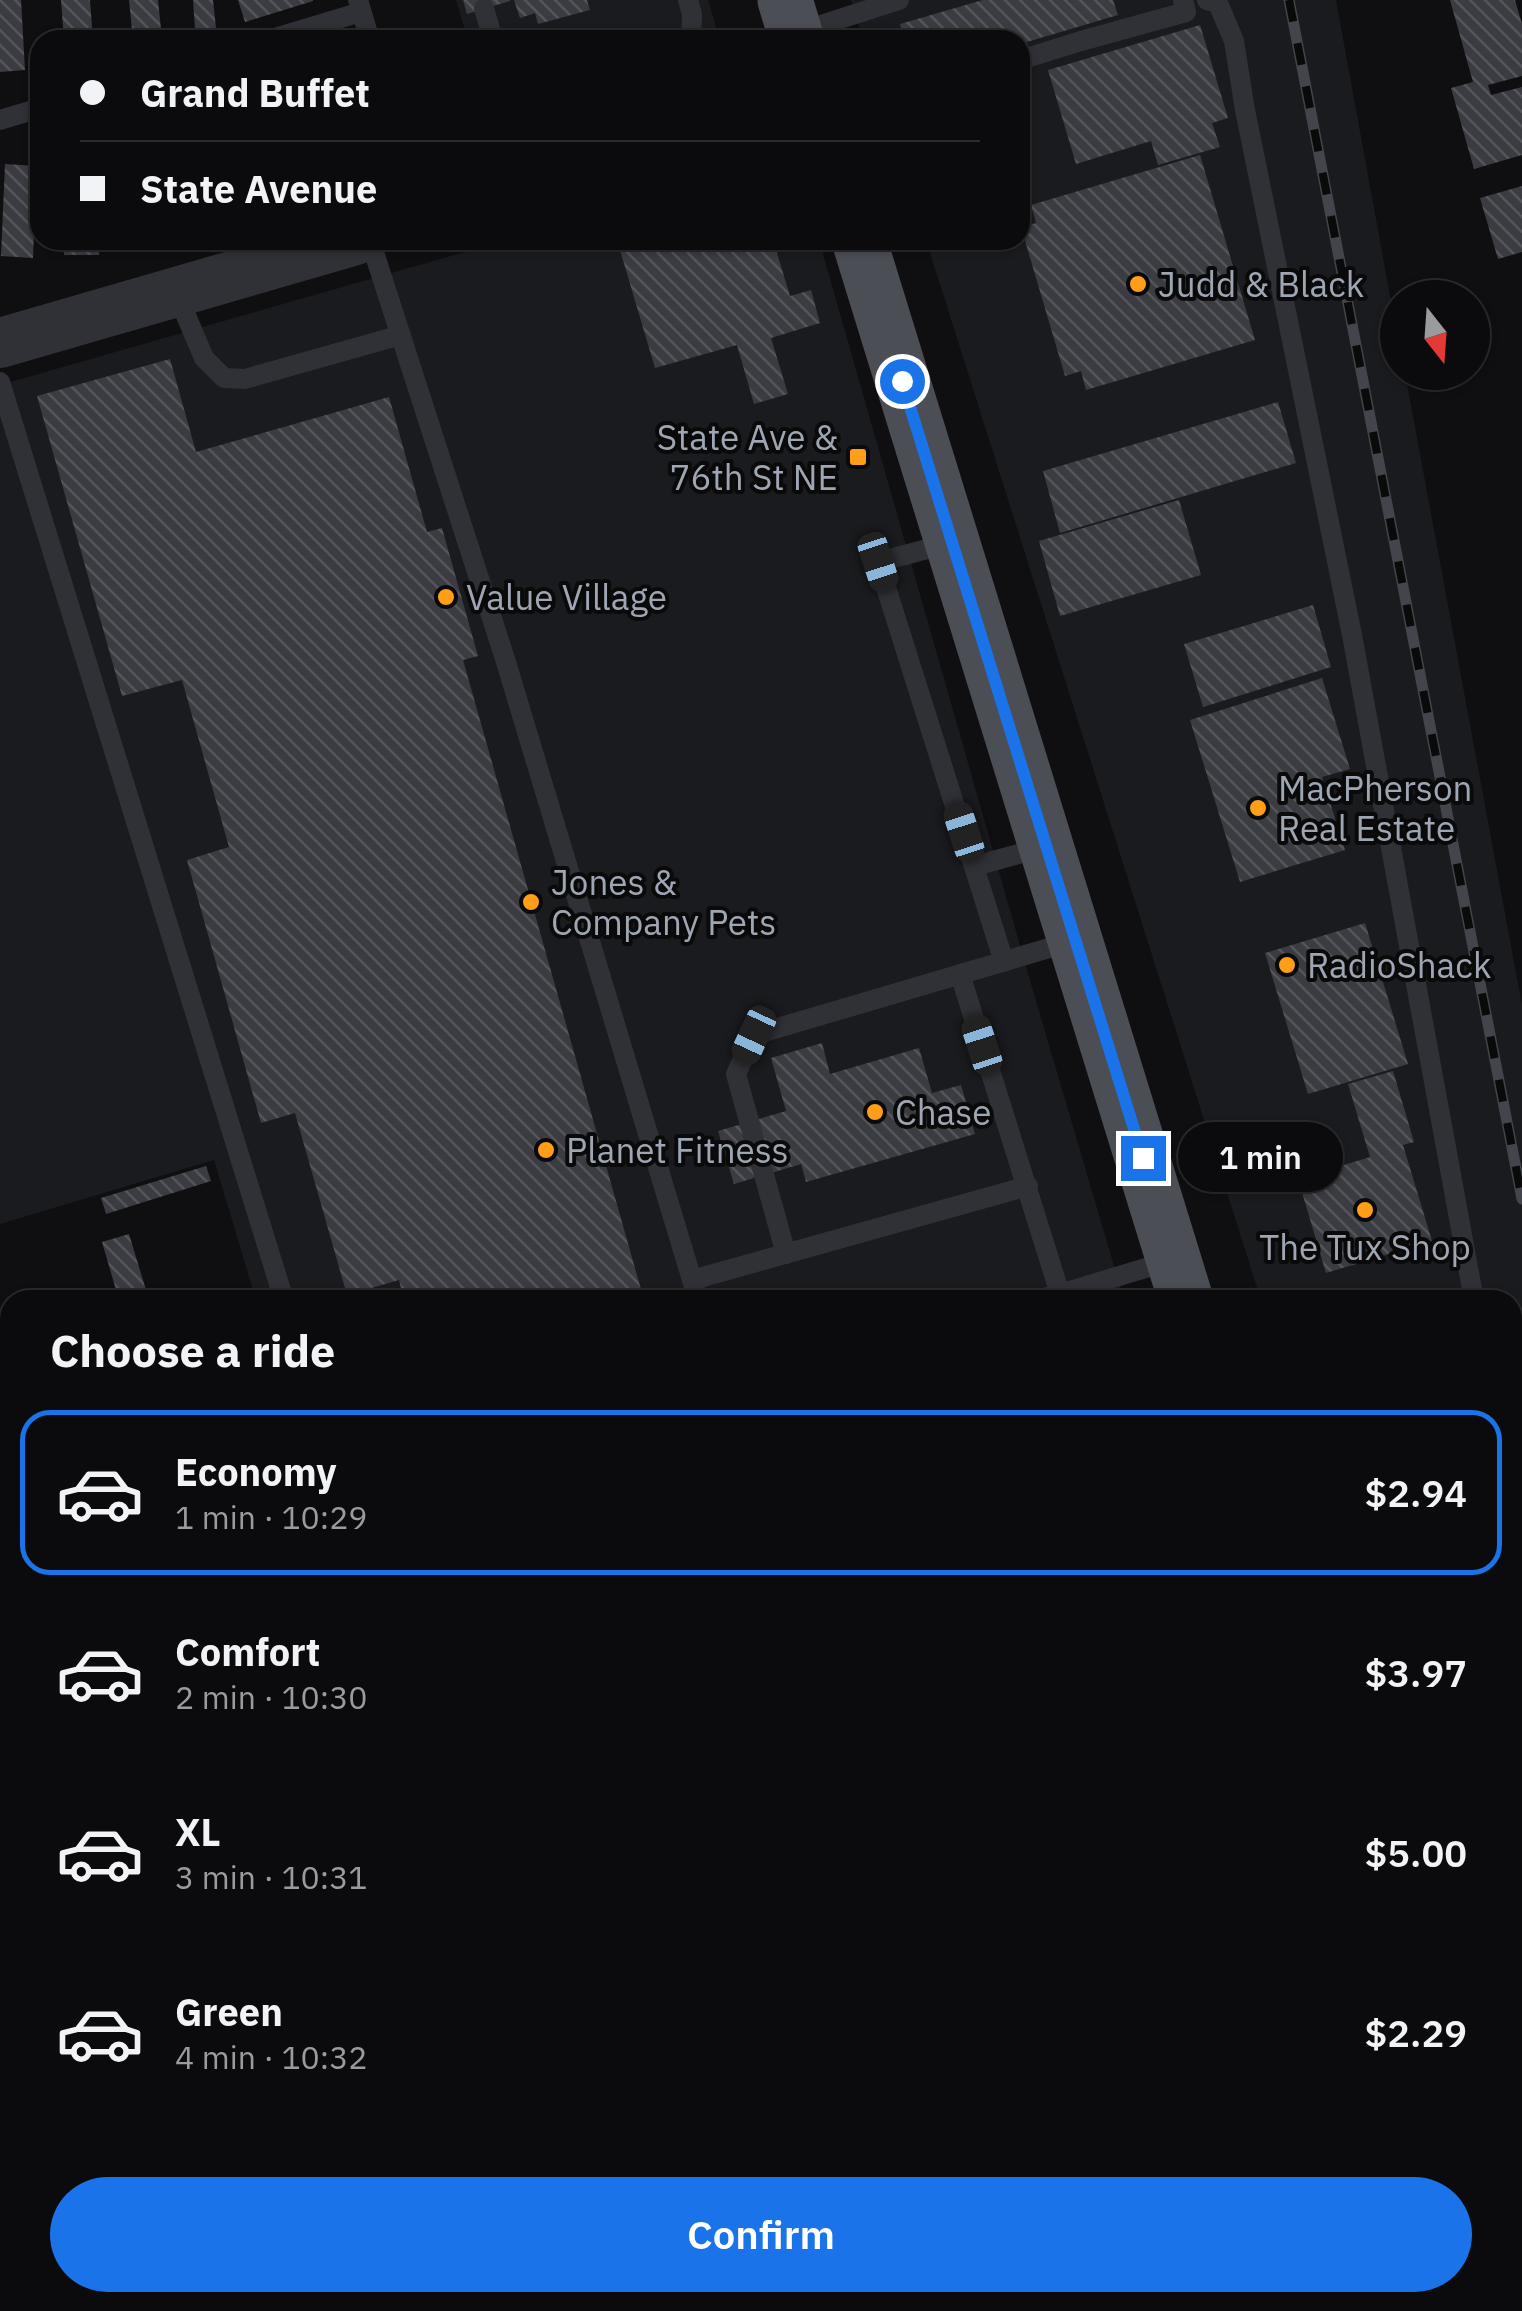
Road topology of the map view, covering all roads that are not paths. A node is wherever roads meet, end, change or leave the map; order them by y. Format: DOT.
graph roads {
  1 [pos="688,0"];
  2 [pos="900,0"];
  3 [pos="1183,0"];
  4 [pos="1207,0"];
  5 [pos="360,6"];
  6 [pos="484,8"];
  7 [pos="792,24"];
  8 [pos="295,30"];
  9 [pos="367,30"];
  10 [pos="491,30"];
  11 [pos="691,30"];
  12 [pos="1030,57"];
  13 [pos="30,111"];
  14 [pos="0,120"];
  15 [pos="321,250"];
  16 [pos="373,250"];
  17 [pos="862,250"];
  18 [pos="176,292"];
  19 [pos="401,335"];
  20 [pos="0,343"];
  21 [pos="0,382"];
  22 [pos="8,434"];
  23 [pos="952,542"];
  24 [pos="1046,846"];
  25 [pos="975,866"];
  26 [pos="1075,940"];
  27 [pos="1004,962"];
  28 [pos="960,974"];
  29 [pos="1028,1186"];
  30 [pos="786,1254"];
  31 [pos="1180,1280"];
  32 [pos="281,1290"];
  33 [pos="695,1290"];
  34 [pos="1059,1290"];
  35 [pos="1094,1290"];
  36 [pos="1472,1290"];
  1 -- 11 [label="lane"];
  2 -- 7 [label="lane"];
  3 -- 12 [label="lane"];
  4 -- 36 [label="lane"];
  5 -- 8 [label="lane"];
  5 -- 9 [label="lane"];
  6 -- 10 [label="lane"];
  13 -- 14 [label="lane"];
  15 -- 18 [label="street"];
  16 -- 19 [label="lane"];
  17 -- 23 [label="main road"];
  18 -- 19 [label="lane"];
  18 -- 20 [label="street"];
  19 -- 33 [label="lane"];
  21 -- 22 [label="lane"];
  22 -- 32 [label="lane"];
  23 -- 24 [label="main road"];
  23 -- 25 [label="lane"];
  24 -- 25 [label="lane"];
  24 -- 26 [label="main road"];
  25 -- 27 [label="lane"];
  26 -- 27 [label="lane"];
  26 -- 31 [label="main road"];
  27 -- 28 [label="lane"];
  28 -- 29 [label="lane"];
  28 -- 30 [label="lane"];
  29 -- 30 [label="lane"];
  29 -- 34 [label="lane"];
  30 -- 33 [label="lane"];
  31 -- 35 [label="lane"];
}
